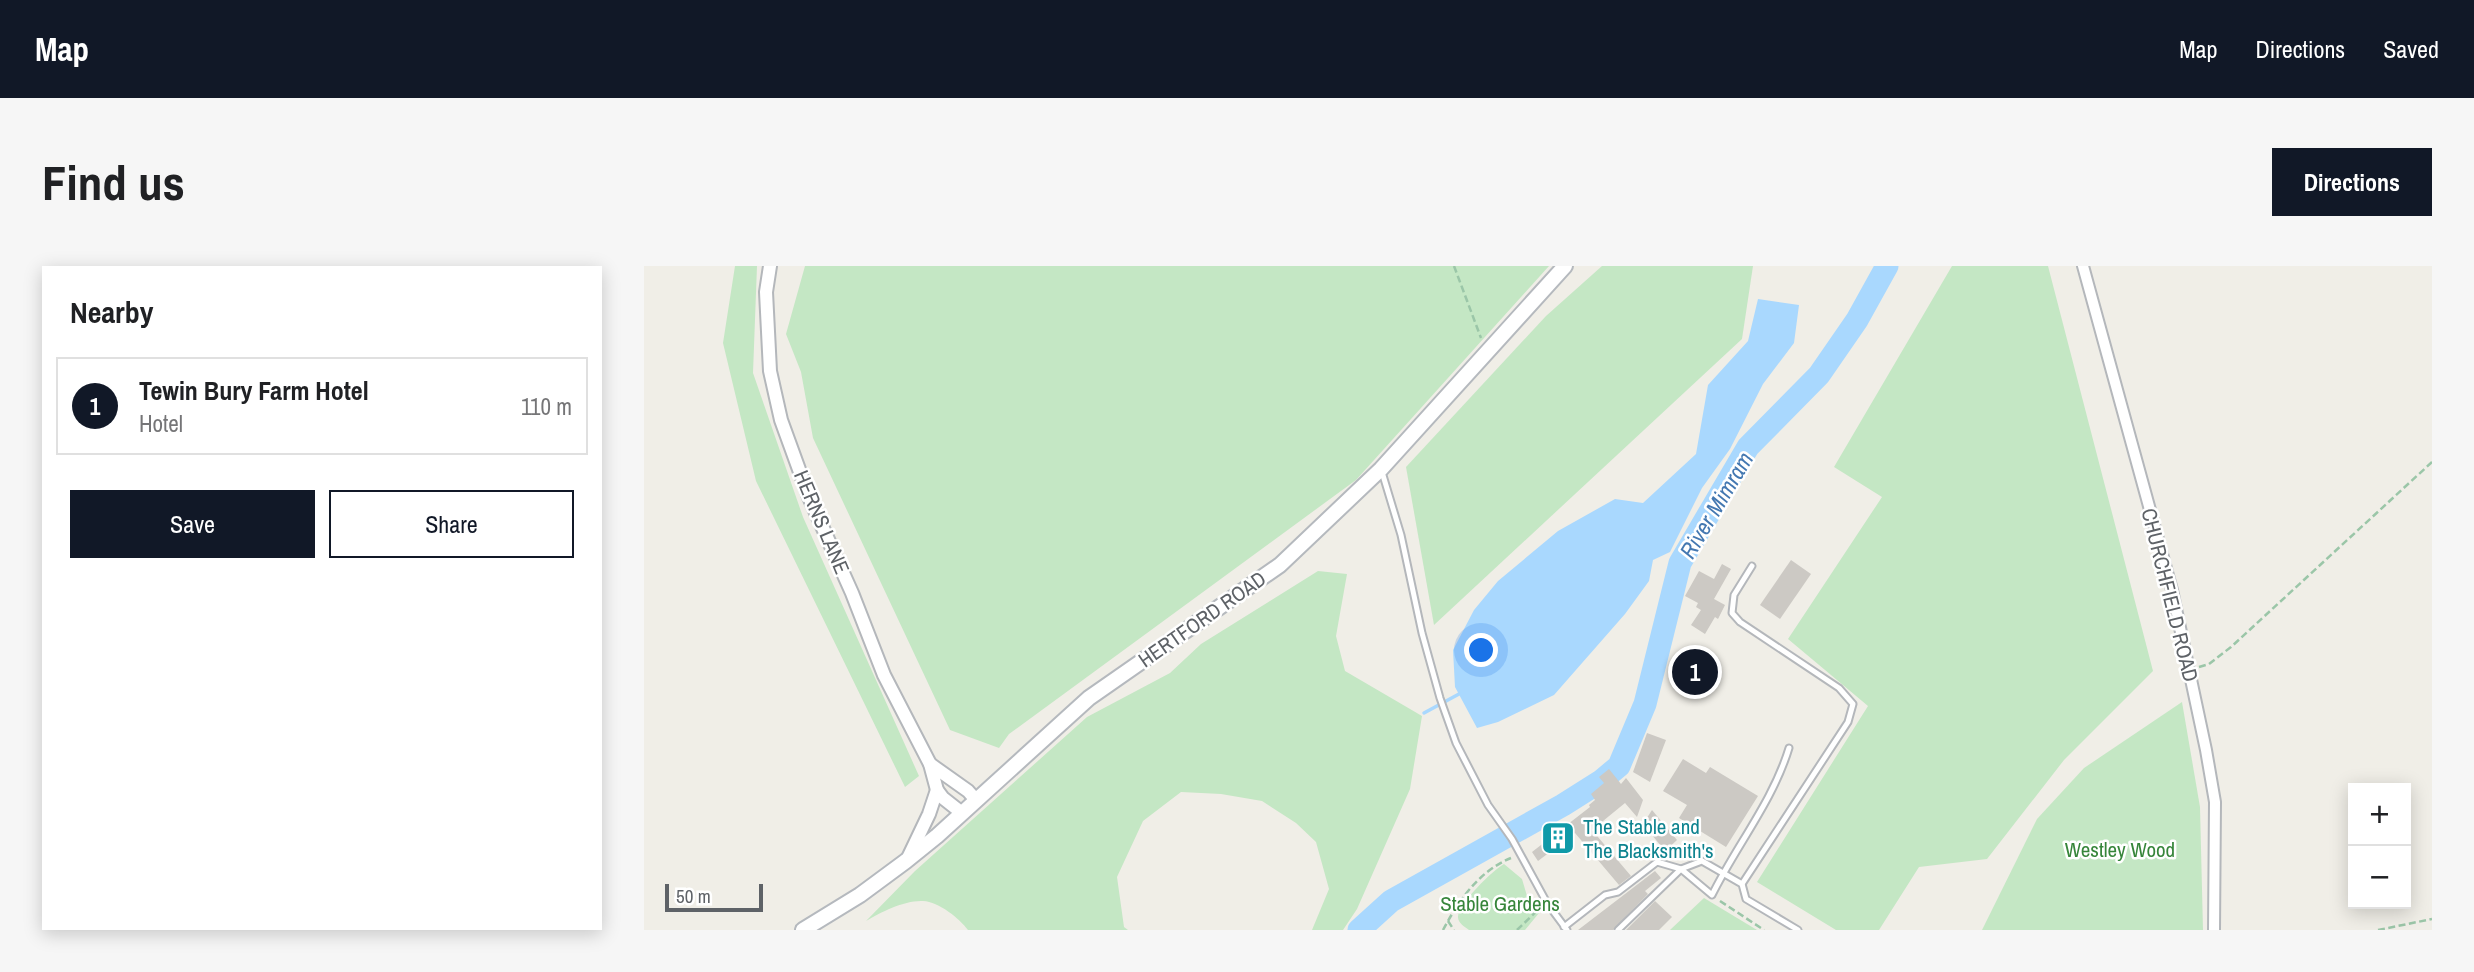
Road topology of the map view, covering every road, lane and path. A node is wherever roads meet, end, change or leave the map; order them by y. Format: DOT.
graph roads {
  1 [pos="770,266"];
  2 [pos="1454,266"];
  3 [pos="1565,266"];
  4 [pos="2083,266"];
  5 [pos="1486,351"];
  6 [pos="2432,462"];
  7 [pos="1381,469"];
  8 [pos="1752,566"];
  9 [pos="2189,671"];
  10 [pos="1789,748"];
  11 [pos="930,764"];
  12 [pos="937,790"];
  13 [pos="976,800"];
  14 [pos="962,813"];
  15 [pos="1520,855"];
  16 [pos="906,862"];
  17 [pos="1681,869"];
  18 [pos="1724,872"];
  19 [pos="1742,884"];
  20 [pos="1712,895"];
  21 [pos="1547,903"];
  22 [pos="2432,919"];
  23 [pos="1448,920"];
  24 [pos="1566,928"];
  25 [pos="803,930"];
  26 [pos="1443,930"];
  27 [pos="1454,930"];
  28 [pos="1517,930"];
  29 [pos="1618,930"];
  30 [pos="1764,930"];
  31 [pos="1798,930"];
  32 [pos="2214,930"];
  33 [pos="2378,930"];
  1 -- 11 [label="street, HERNS LANE"];
  2 -- 5 [label="path"];
  3 -- 5 [label="main road, HERTFORD ROAD"];
  4 -- 9 [label="street, CHURCHFIELD ROAD"];
  5 -- 7 [label="main road, HERTFORD ROAD"];
  6 -- 9 [label="path"];
  7 -- 13 [label="main road, HERTFORD ROAD"];
  7 -- 15 [label="lane"];
  8 -- 19 [label="lane"];
  9 -- 32 [label="street, CHURCHFIELD ROAD"];
  10 -- 18 [label="lane"];
  11 -- 12 [label="street, HERNS LANE"];
  11 -- 13 [label="street, HERNS LANE"];
  12 -- 14 [label="street"];
  12 -- 16 [label="street"];
  13 -- 14 [label="main road, HERTFORD ROAD"];
  14 -- 16 [label="main road, HERTFORD ROAD"];
  15 -- 21 [label="lane"];
  15 -- 23 [label="path"];
  16 -- 25 [label="main road, HERTFORD ROAD"];
  17 -- 18 [label="lane"];
  17 -- 20 [label="lane"];
  17 -- 24 [label="lane"];
  17 -- 29 [label="lane"];
  18 -- 19 [label="lane"];
  18 -- 20 [label="lane"];
  19 -- 31 [label="lane"];
  20 -- 30 [label="path"];
  21 -- 24 [label="lane"];
  21 -- 28 [label="path"];
  22 -- 33 [label="path"];
  23 -- 26 [label="path"];
  23 -- 27 [label="path"];
}
